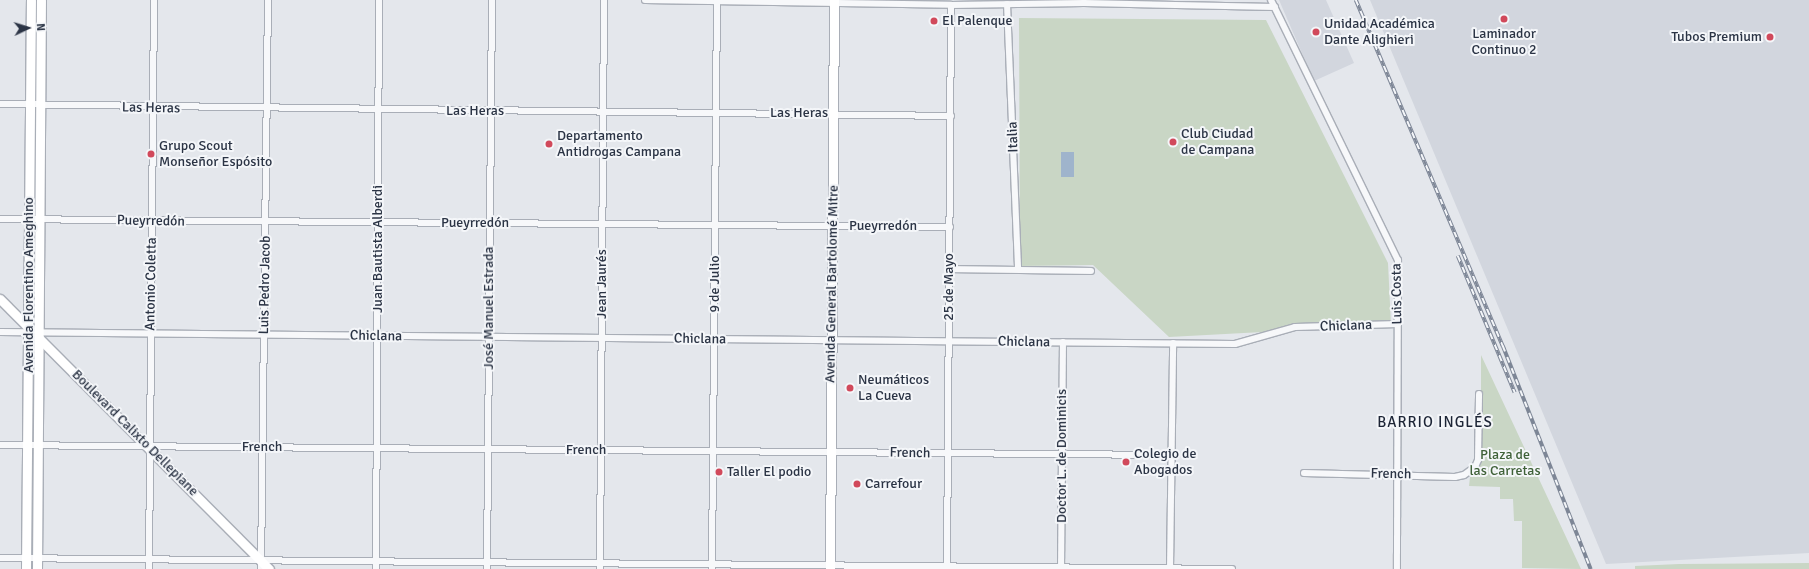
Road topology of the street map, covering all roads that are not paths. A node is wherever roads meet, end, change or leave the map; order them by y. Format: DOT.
graph roads {
  1 [pos="31,0"];
  2 [pos="41,0"];
  3 [pos="154,0"];
  4 [pos="268,0"];
  5 [pos="379,0"];
  6 [pos="492,0"];
  7 [pos="604,0"];
  8 [pos="645,0"];
  9 [pos="717,0"];
  10 [pos="1271,0"];
  11 [pos="834,1"];
  12 [pos="1084,1"];
  13 [pos="1007,4"];
  14 [pos="951,5"];
  15 [pos="1275,7"];
  16 [pos="0,104"];
  17 [pos="30,105"];
  18 [pos="40,105"];
  19 [pos="153,108"];
  20 [pos="267,109"];
  21 [pos="379,110"];
  22 [pos="491,111"];
  23 [pos="603,112"];
  24 [pos="716,113"];
  25 [pos="834,114"];
  26 [pos="951,116"];
  27 [pos="0,219"];
  28 [pos="29,219"];
  29 [pos="39,219"];
  30 [pos="152,221"];
  31 [pos="265,222"];
  32 [pos="378,223"];
  33 [pos="490,224"];
  34 [pos="602,224"];
  35 [pos="715,225"];
  36 [pos="833,226"];
  37 [pos="950,226"];
  38 [pos="950,269"];
  39 [pos="1018,269"];
  40 [pos="1091,271"];
  41 [pos="0,299"];
  42 [pos="1398,324"];
  43 [pos="0,332"];
  44 [pos="33,332"];
  45 [pos="150,334"];
  46 [pos="264,335"];
  47 [pos="377,336"];
  48 [pos="489,337"];
  49 [pos="601,338"];
  50 [pos="714,339"];
  51 [pos="832,340"];
  52 [pos="949,341"];
  53 [pos="1063,342"];
  54 [pos="1173,343"];
  55 [pos="1479,394"];
  56 [pos="0,445"];
  57 [pos="27,445"];
  58 [pos="38,445"];
  59 [pos="149,446"];
  60 [pos="262,447"];
  61 [pos="376,448"];
  62 [pos="488,449"];
  63 [pos="600,450"];
  64 [pos="714,451"];
  65 [pos="831,452"];
  66 [pos="948,453"];
  67 [pos="1062,454"];
  68 [pos="1171,455"];
  69 [pos="1304,473"];
  70 [pos="1397,474"];
  71 [pos="0,558"];
  72 [pos="26,558"];
  73 [pos="37,558"];
  74 [pos="149,560"];
  75 [pos="376,562"];
  76 [pos="487,562"];
  77 [pos="261,565"];
  78 [pos="600,566"];
  79 [pos="712,566"];
  80 [pos="830,566"];
  81 [pos="947,567"];
  82 [pos="1061,568"];
  83 [pos="26,569"];
  84 [pos="36,569"];
  85 [pos="149,569"];
  86 [pos="269,569"];
  87 [pos="376,569"];
  88 [pos="487,569"];
  89 [pos="1170,569"];
  90 [pos="1232,569"];
  91 [pos="1397,569"];
  1 -- 17 [label="main road, Avenida Florentino Ameghino"];
  2 -- 18 [label="main road, Avenida Florentino Ameghino"];
  3 -- 19 [label="street, Antonio Coletta"];
  4 -- 20 [label="street, Luis Pedro Jacob"];
  5 -- 21 [label="street, Juan Bautista Alberdi"];
  6 -- 22 [label="street, José Manuel Estrada"];
  7 -- 23 [label="street, Jean Jaurés"];
  8 -- 9 [label="street"];
  9 -- 11 [label="street"];
  9 -- 24 [label="street, 9 de Julio"];
  10 -- 15 [label="street, Luis Costa"];
  11 -- 14 [label="street"];
  11 -- 25 [label="main road, Avenida General Bartolomé Mitre"];
  12 -- 13 [label="street"];
  12 -- 15 [label="street"];
  13 -- 14 [label="street"];
  13 -- 39 [label="street, Italia"];
  14 -- 26 [label="street, 25 de Mayo"];
  15 -- 42 [label="street, Luis Costa"];
  16 -- 17 [label="street, Las Heras"];
  17 -- 18 [label="street, Las Heras"];
  17 -- 28 [label="main road, Avenida Florentino Ameghino"];
  18 -- 19 [label="street, Las Heras"];
  18 -- 29 [label="main road, Avenida Florentino Ameghino"];
  19 -- 20 [label="street, Las Heras"];
  19 -- 30 [label="street, Antonio Coletta"];
  20 -- 21 [label="street, Las Heras"];
  20 -- 31 [label="street, Luis Pedro Jacob"];
  21 -- 22 [label="street, Las Heras"];
  21 -- 32 [label="street, Juan Bautista Alberdi"];
  22 -- 23 [label="street, Las Heras"];
  22 -- 33 [label="street, José Manuel Estrada"];
  23 -- 24 [label="street, Las Heras"];
  23 -- 34 [label="street, Jean Jaurés"];
  24 -- 25 [label="street, Las Heras"];
  24 -- 35 [label="street, 9 de Julio"];
  25 -- 26 [label="street, Las Heras"];
  25 -- 36 [label="main road, Avenida General Bartolomé Mitre"];
  26 -- 37 [label="street, 25 de Mayo"];
  27 -- 28 [label="street, Pueyrredón"];
  28 -- 29 [label="street, Pueyrredón"];
  28 -- 44 [label="main road, Avenida Florentino Ameghino"];
  29 -- 30 [label="street, Pueyrredón"];
  29 -- 44 [label="main road, Avenida Florentino Ameghino"];
  30 -- 31 [label="street, Pueyrredón"];
  30 -- 45 [label="street, Antonio Coletta"];
  31 -- 32 [label="street, Pueyrredón"];
  31 -- 46 [label="street, Luis Pedro Jacob"];
  32 -- 33 [label="street, Pueyrredón"];
  32 -- 47 [label="street, Juan Bautista Alberdi"];
  33 -- 34 [label="street, Pueyrredón"];
  33 -- 48 [label="street, José Manuel Estrada"];
  34 -- 35 [label="street, Pueyrredón"];
  34 -- 49 [label="street, Jean Jaurés"];
  35 -- 36 [label="street, Pueyrredón"];
  35 -- 50 [label="street, 9 de Julio"];
  36 -- 37 [label="street, Pueyrredón"];
  36 -- 51 [label="main road, Avenida General Bartolomé Mitre"];
  37 -- 38 [label="street, 25 de Mayo"];
  38 -- 39 [label="street"];
  38 -- 52 [label="street, 25 de Mayo"];
  39 -- 40 [label="street"];
  41 -- 44 [label="main road, Boulevard Calixto Dellepiane"];
  42 -- 54 [label="street, Chiclana"];
  42 -- 70 [label="street, Luis Costa"];
  43 -- 44 [label="street, Chiclana"];
  44 -- 45 [label="street, Chiclana"];
  44 -- 57 [label="main road, Avenida Florentino Ameghino"];
  44 -- 58 [label="main road, Avenida Florentino Ameghino"];
  44 -- 59 [label="main road, Boulevard Calixto Dellepiane"];
  45 -- 46 [label="street, Chiclana"];
  45 -- 59 [label="street, Antonio Coletta"];
  46 -- 47 [label="street, Chiclana"];
  46 -- 60 [label="street, Luis Pedro Jacob"];
  47 -- 48 [label="street, Chiclana"];
  47 -- 61 [label="street, Juan Bautista Alberdi"];
  48 -- 49 [label="street, Chiclana"];
  48 -- 62 [label="street, José Manuel Estrada"];
  49 -- 50 [label="street, Chiclana"];
  49 -- 63 [label="street, Jean Jaurés"];
  50 -- 51 [label="street, Chiclana"];
  50 -- 64 [label="street, 9 de Julio"];
  51 -- 52 [label="street, Chiclana"];
  51 -- 65 [label="main road, Avenida General Bartolomé Mitre"];
  52 -- 53 [label="street, Chiclana"];
  52 -- 66 [label="street, 25 de Mayo"];
  53 -- 54 [label="street, Chiclana"];
  53 -- 67 [label="street, Doctor L. de Dominicis"];
  54 -- 68 [label="street"];
  55 -- 70 [label="street, French"];
  56 -- 57 [label="street, French"];
  57 -- 58 [label="street, French"];
  57 -- 72 [label="main road, Avenida Florentino Ameghino"];
  58 -- 59 [label="street, French"];
  58 -- 73 [label="main road, Avenida Florentino Ameghino"];
  59 -- 60 [label="street, French"];
  59 -- 74 [label="street, Antonio Coletta"];
  59 -- 77 [label="main road, Boulevard Calixto Dellepiane"];
  60 -- 61 [label="street, French"];
  60 -- 77 [label="street, Luis Pedro Jacob"];
  61 -- 62 [label="street, French"];
  61 -- 75 [label="street, Juan Bautista Alberdi"];
  62 -- 63 [label="street, French"];
  62 -- 76 [label="street, José Manuel Estrada"];
  63 -- 64 [label="street, French"];
  63 -- 78 [label="street, Jean Jaurés"];
  64 -- 65 [label="street, French"];
  64 -- 79 [label="street, 9 de Julio"];
  65 -- 66 [label="street, French"];
  65 -- 80 [label="main road, Avenida General Bartolomé Mitre"];
  66 -- 67 [label="street, French"];
  66 -- 81 [label="street, 25 de Mayo"];
  67 -- 68 [label="street, French"];
  67 -- 82 [label="street, Doctor L. de Dominicis"];
  68 -- 89 [label="street"];
  69 -- 70 [label="street, French"];
  70 -- 91 [label="street, Luis Costa"];
  71 -- 72 [label="street"];
  72 -- 73 [label="street"];
  72 -- 83 [label="main road, Avenida Florentino Ameghino"];
  73 -- 74 [label="street"];
  73 -- 84 [label="main road, Avenida Florentino Ameghino"];
  74 -- 77 [label="street"];
  74 -- 85 [label="street, Antonio Coletta"];
  75 -- 76 [label="street"];
  75 -- 77 [label="street"];
  75 -- 87 [label="street, Juan Bautista Alberdi"];
  76 -- 78 [label="street"];
  76 -- 88 [label="street, José Manuel Estrada"];
  77 -- 86 [label="main road, Boulevard Calixto Dellepiane"];
  78 -- 79 [label="street"];
  79 -- 80 [label="street"];
  80 -- 81 [label="street"];
  81 -- 82 [label="street"];
  82 -- 89 [label="street"];
  89 -- 90 [label="street"];
}
